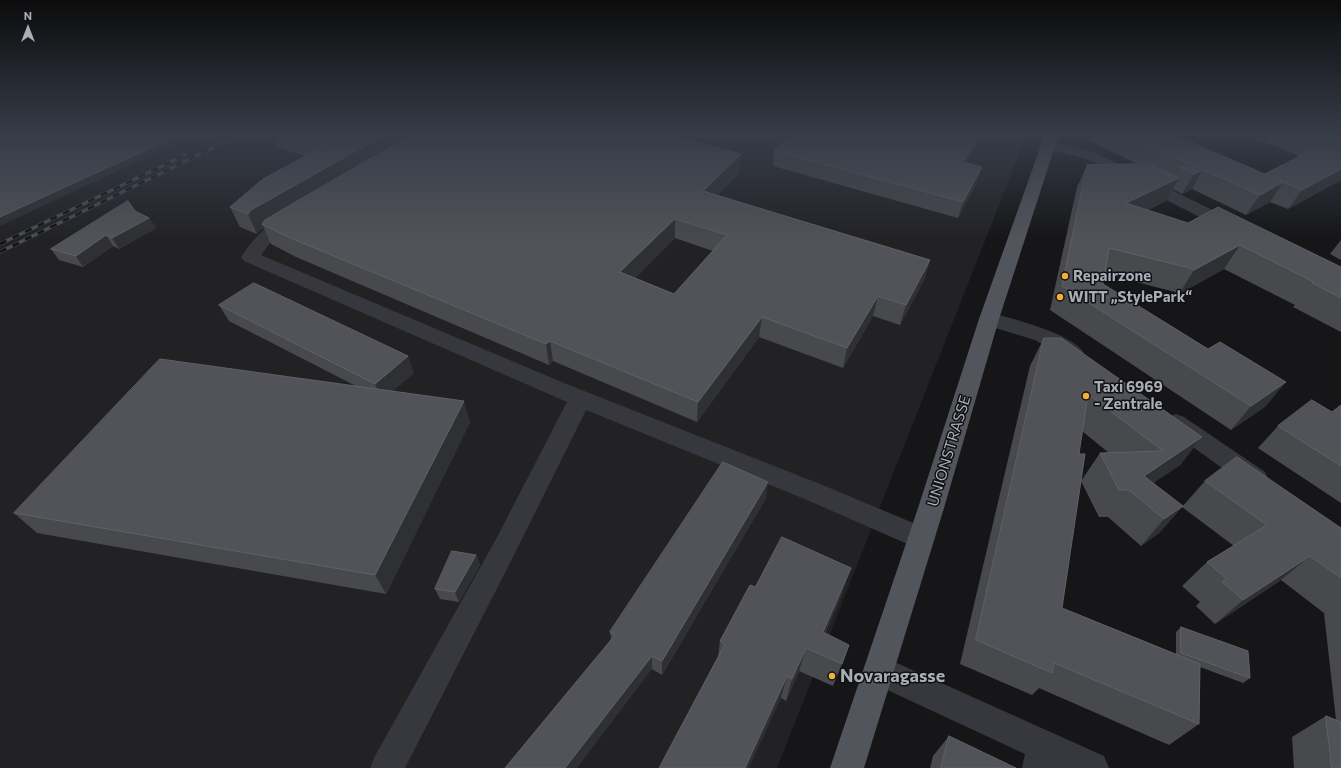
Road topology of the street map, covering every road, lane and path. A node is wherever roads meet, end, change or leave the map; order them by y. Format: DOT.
graph roads {
  1 [pos="1040,170"];
  2 [pos="1119,170"];
  3 [pos="307,211"];
  4 [pos="1249,234"];
  5 [pos="989,319"];
  6 [pos="1089,364"];
  7 [pos="580,399"];
  8 [pos="1161,414"];
  9 [pos="1272,489"];
  10 [pos="921,538"];
  11 [pos="879,670"];
  12 [pos="1041,757"];
  13 [pos="387,768"];
  14 [pos="847,768"];
  15 [pos="1092,768"];
  1 -- 5 [label="main road, UNIONSTRASSE"];
  2 -- 4 [label="street"];
  3 -- 7 [label="street"];
  5 -- 6 [label="street"];
  5 -- 10 [label="main road, UNIONSTRASSE"];
  7 -- 10 [label="street"];
  7 -- 13 [label="street"];
  8 -- 9 [label="street"];
  10 -- 11 [label="main road, UNIONSTRASSE"];
  11 -- 12 [label="street"];
  11 -- 14 [label="main road, UNIONSTRASSE"];
  12 -- 15 [label="street"];
}
